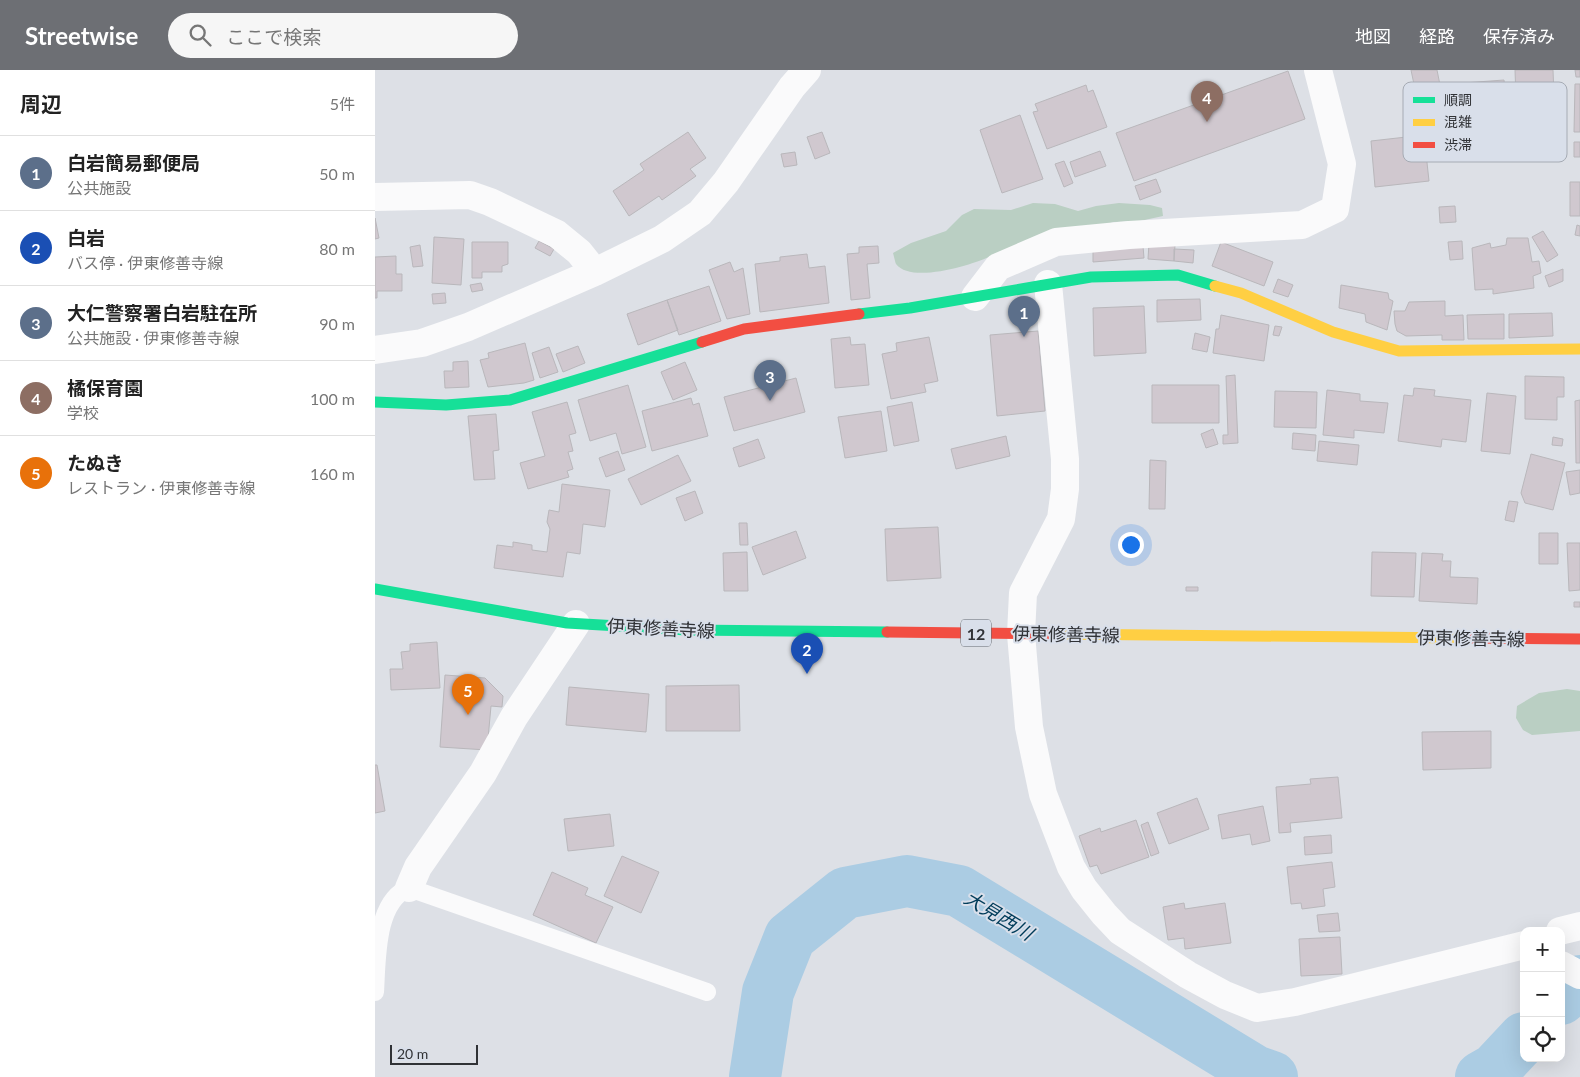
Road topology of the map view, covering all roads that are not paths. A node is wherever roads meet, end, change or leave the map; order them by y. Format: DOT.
graph roads {
  1 [pos="807,70"];
  2 [pos="1318,70"];
  3 [pos="375,197"];
  4 [pos="595,272"];
  5 [pos="1048,284"];
  6 [pos="975,297"];
  7 [pos="1580,349"];
  8 [pos="375,350"];
  9 [pos="375,402"];
  10 [pos="375,589"];
  11 [pos="576,624"];
  12 [pos="1021,634"];
  13 [pos="1580,639"];
  14 [pos="409,888"];
  15 [pos="1580,926"];
  16 [pos="1565,930"];
  17 [pos="1520,946"];
  18 [pos="1565,967"];
  19 [pos="1580,974"];
  20 [pos="375,992"];
  21 [pos="707,992"];
  1 -- 4 [label="street"];
  2 -- 6 [label="street"];
  3 -- 4 [label="street"];
  4 -- 8 [label="street"];
  5 -- 6 [label="street"];
  5 -- 7 [label="street"];
  5 -- 12 [label="street"];
  6 -- 9 [label="street"];
  10 -- 11 [label="street, 伊東修善寺線 / 12"];
  11 -- 12 [label="street, 伊東修善寺線 / 12"];
  11 -- 14 [label="street"];
  12 -- 13 [label="street, 伊東修善寺線 / 12"];
  12 -- 17 [label="street"];
  14 -- 20 [label="lane"];
  14 -- 21 [label="lane"];
  15 -- 16 [label="street"];
  18 -- 19 [label="street"];
}
